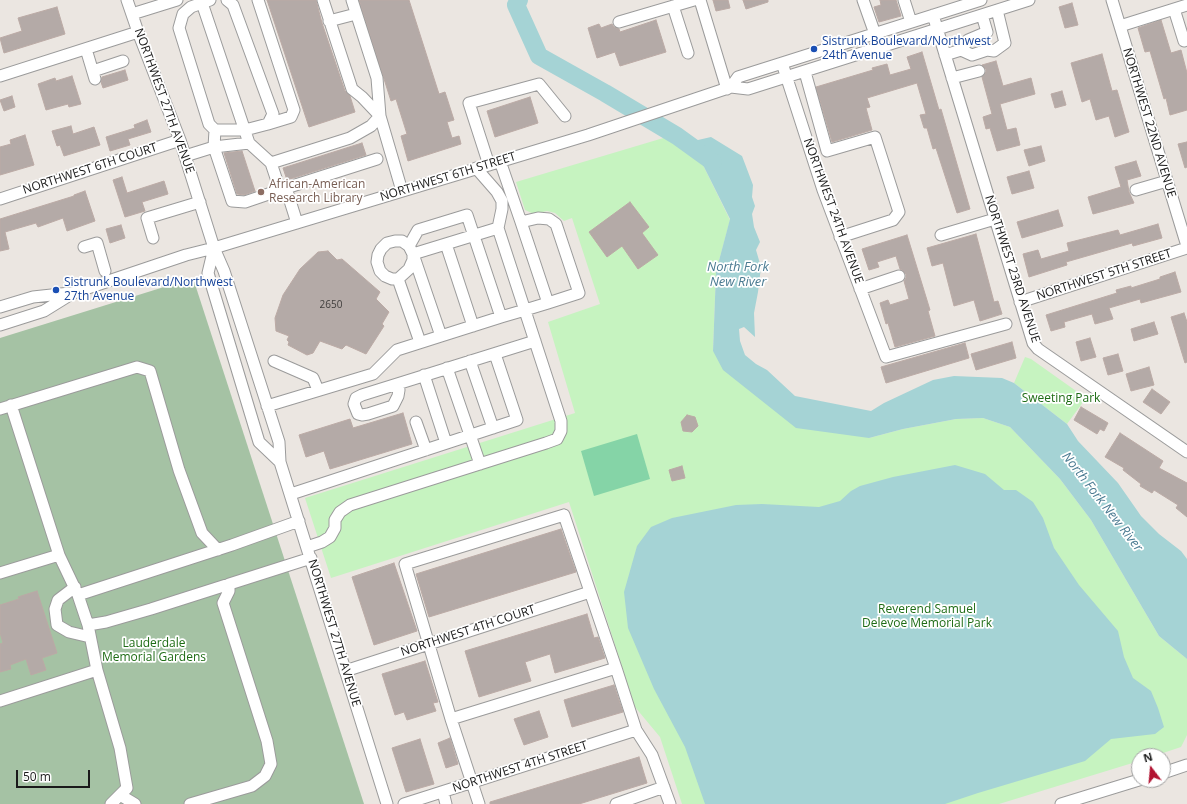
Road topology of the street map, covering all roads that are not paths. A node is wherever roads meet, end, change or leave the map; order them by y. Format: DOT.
graph roads {
  1 [pos="127,0"];
  2 [pos="177,0"];
  3 [pos="227,0"];
  4 [pos="258,0"];
  5 [pos="322,0"];
  6 [pos="352,0"];
  7 [pos="694,0"];
  8 [pos="700,0"];
  9 [pos="863,0"];
  10 [pos="904,0"];
  11 [pos="981,0"];
  12 [pos="1029,0"];
  13 [pos="1112,0"];
  14 [pos="206,1"];
  15 [pos="1187,5"];
  16 [pos="673,6"];
  17 [pos="1174,9"];
  18 [pos="998,10"];
  19 [pos="132,14"];
  20 [pos="356,14"];
  21 [pos="933,15"];
  22 [pos="982,15"];
  23 [pos="329,20"];
  24 [pos="619,22"];
  25 [pos="911,22"];
  26 [pos="1120,26"];
  27 [pos="937,29"];
  28 [pos="138,32"];
  29 [pos="987,32"];
  30 [pos="875,34"];
  31 [pos="1184,41"];
  32 [pos="86,49"];
  33 [pos="961,50"];
  34 [pos="994,51"];
  35 [pos="688,53"];
  36 [pos="945,55"];
  37 [pos="123,61"];
  38 [pos="782,63"];
  39 [pos="979,71"];
  40 [pos="805,72"];
  41 [pos="0,76"];
  42 [pos="787,77"];
  43 [pos="952,78"];
  44 [pos="729,88"];
  45 [pos="380,116"];
  46 [pos="565,116"];
  47 [pos="268,124"];
  48 [pos="215,130"];
  49 [pos="245,130"];
  50 [pos="180,140"];
  51 [pos="249,143"];
  52 [pos="214,147"];
  53 [pos="185,156"];
  54 [pos="377,159"];
  55 [pos="500,161"];
  56 [pos="271,163"];
  57 [pos="489,165"];
  58 [pos="476,168"];
  59 [pos="1167,181"];
  60 [pos="286,188"];
  61 [pos="1136,190"];
  62 [pos="402,191"];
  63 [pos="0,199"];
  64 [pos="200,202"];
  65 [pos="995,219"];
  66 [pos="521,222"];
  67 [pos="297,223"];
  68 [pos="498,228"];
  69 [pos="472,235"];
  70 [pos="941,235"];
  71 [pos="840,237"];
  72 [pos="153,238"];
  73 [pos="446,244"];
  74 [pos="84,247"];
  75 [pos="1187,247"];
  76 [pos="214,248"];
  77 [pos="411,250"];
  78 [pos="105,271"];
  79 [pos="899,276"];
  80 [pos="398,278"];
  81 [pos="860,289"];
  82 [pos="73,293"];
  83 [pos="1020,302"];
  84 [pos="548,303"];
  85 [pos="0,307"];
  86 [pos="525,310"];
  87 [pos="501,317"];
  88 [pos="1006,324"];
  89 [pos="0,325"];
  90 [pos="473,326"];
  91 [pos="441,336"];
  92 [pos="535,341"];
  93 [pos="420,342"];
  94 [pos="495,354"];
  95 [pos="274,361"];
  96 [pos="470,361"];
  97 [pos="447,368"];
  98 [pos="424,376"];
  99 [pos="398,384"];
  100 [pos="318,390"];
  101 [pos="11,405"];
  102 [pos="267,406"];
  103 [pos="0,409"];
  104 [pos="416,422"];
  105 [pos="493,428"];
  106 [pos="471,435"];
  107 [pos="446,443"];
  108 [pos="426,450"];
  109 [pos="1187,452"];
  110 [pos="280,462"];
  111 [pos="480,464"];
  112 [pos="290,494"];
  113 [pos="299,521"];
  114 [pos="307,547"];
  115 [pos="218,550"];
  116 [pos="59,555"];
  117 [pos="311,558"];
  118 [pos="0,573"];
  119 [pos="229,584"];
  120 [pos="76,591"];
  121 [pos="207,591"];
  122 [pos="590,592"];
  123 [pos="223,603"];
  124 [pos="88,625"];
  125 [pos="90,637"];
  126 [pos="429,644"];
  127 [pos="616,668"];
  128 [pos="97,670"];
  129 [pos="346,671"];
  130 [pos="0,701"];
  131 [pos="451,719"];
  132 [pos="636,730"];
  133 [pos="1187,765"];
  134 [pos="1171,770"];
  135 [pos="1131,782"];
  136 [pos="472,783"];
  137 [pos="664,786"];
  138 [pos="442,792"];
  139 [pos="120,796"];
  140 [pos="111,804"];
  141 [pos="135,804"];
  142 [pos="190,804"];
  143 [pos="387,804"];
  144 [pos="404,804"];
  145 [pos="446,804"];
  146 [pos="479,804"];
  147 [pos="616,804"];
  148 [pos="670,804"];
  149 [pos="1061,804"];
  1 -- 19 [label="street, NORTHWEST 27TH AVENUE"];
  2 -- 19 [label="street"];
  3 -- 47 [label="street"];
  4 -- 47 [label="street"];
  5 -- 23 [label="street"];
  6 -- 20 [label="street"];
  7 -- 16 [label="street"];
  8 -- 44 [label="street"];
  9 -- 30 [label="street"];
  10 -- 25 [label="street"];
  11 -- 21 [label="street, NORTHWEST 6TH STREET"];
  12 -- 18 [label="street, NORTHWEST 6TH STREET"];
  13 -- 26 [label="street, NORTHWEST 22ND AVENUE"];
  14 -- 48 [label="street"];
  14 -- 49 [label="street"];
  15 -- 17 [label="street"];
  16 -- 24 [label="street"];
  16 -- 35 [label="street"];
  17 -- 26 [label="street"];
  17 -- 31 [label="street"];
  18 -- 22 [label="street, NORTHWEST 6TH STREET"];
  18 -- 34 [label="street"];
  19 -- 28 [label="street, NORTHWEST 27TH AVENUE"];
  20 -- 23 [label="street"];
  20 -- 45 [label="street"];
  21 -- 25 [label="street, NORTHWEST 6TH STREET"];
  21 -- 27 [label="street, NORTHWEST 23RD AVENUE"];
  22 -- 27 [label="street, NORTHWEST 6TH STREET"];
  22 -- 29 [label="street"];
  23 -- 45 [label="street"];
  25 -- 30 [label="street, NORTHWEST 6TH STREET"];
  26 -- 59 [label="street, NORTHWEST 22ND AVENUE"];
  27 -- 36 [label="street, NORTHWEST 23RD AVENUE"];
  27 -- 40 [label="street, NORTHWEST 6TH STREET"];
  28 -- 32 [label="street"];
  28 -- 50 [label="street, NORTHWEST 27TH AVENUE"];
  29 -- 33 [label="street"];
  29 -- 34 [label="street"];
  30 -- 38 [label="street, NORTHWEST 6TH STREET"];
  32 -- 37 [label="street"];
  32 -- 41 [label="street"];
  33 -- 34 [label="street"];
  33 -- 36 [label="street"];
  36 -- 43 [label="street, NORTHWEST 23RD AVENUE"];
  38 -- 42 [label="street, NORTHWEST 24TH AVENUE"];
  38 -- 44 [label="street, NORTHWEST 6TH STREET"];
  39 -- 43 [label="street"];
  40 -- 42 [label="street, NORTHWEST 6TH STREET"];
  40 -- 71 [label="street"];
  42 -- 44 [label="street, NORTHWEST 6TH STREET"];
  42 -- 71 [label="street, NORTHWEST 24TH AVENUE"];
  43 -- 65 [label="street, NORTHWEST 23RD AVENUE"];
  44 -- 55 [label="street, NORTHWEST 6TH STREET"];
  45 -- 56 [label="street"];
  45 -- 62 [label="street"];
  46 -- 57 [label="street"];
  47 -- 49 [label="street"];
  48 -- 49 [label="street"];
  48 -- 52 [label="street"];
  49 -- 51 [label="street"];
  50 -- 53 [label="street, NORTHWEST 27TH AVENUE"];
  50 -- 63 [label="street, NORTHWEST 6TH COURT"];
  51 -- 52 [label="street"];
  51 -- 56 [label="street"];
  52 -- 53 [label="street"];
  52 -- 60 [label="street"];
  53 -- 64 [label="street, NORTHWEST 27TH AVENUE"];
  54 -- 60 [label="street"];
  55 -- 57 [label="street, NORTHWEST 6TH STREET"];
  55 -- 66 [label="street"];
  56 -- 60 [label="street"];
  57 -- 58 [label="street, NORTHWEST 6TH STREET"];
  58 -- 62 [label="street, NORTHWEST 6TH STREET"];
  58 -- 68 [label="street"];
  59 -- 61 [label="street"];
  59 -- 75 [label="street, NORTHWEST 22ND AVENUE"];
  60 -- 67 [label="street"];
  62 -- 67 [label="street, NORTHWEST 6TH STREET"];
  64 -- 72 [label="street"];
  64 -- 76 [label="street, NORTHWEST 27TH AVENUE"];
  65 -- 70 [label="street"];
  65 -- 83 [label="street, NORTHWEST 23RD AVENUE"];
  66 -- 84 [label="street"];
  66 -- 84 [label="street"];
  67 -- 76 [label="street, NORTHWEST 6TH STREET"];
  68 -- 69 [label="street"];
  68 -- 86 [label="street"];
  69 -- 73 [label="street"];
  69 -- 77 [label="street"];
  69 -- 87 [label="street"];
  71 -- 81 [label="street, NORTHWEST 24TH AVENUE"];
  73 -- 77 [label="street"];
  73 -- 90 [label="street"];
  74 -- 78 [label="street"];
  75 -- 83 [label="street, NORTHWEST 5TH STREET"];
  76 -- 82 [label="street, NORTHWEST 6TH STREET"];
  76 -- 102 [label="street, NORTHWEST 27TH AVENUE"];
  76 -- 110 [label="street, NORTHWEST 27TH AVENUE"];
  77 -- 80 [label="street"];
  77 -- 80 [label="street"];
  77 -- 91 [label="street"];
  79 -- 81 [label="street"];
  80 -- 93 [label="street"];
  81 -- 88 [label="street, NORTHWEST 24TH AVENUE"];
  82 -- 85 [label="street, NORTHWEST 6TH STREET"];
  82 -- 89 [label="street, NORTHWEST 6TH STREET"];
  83 -- 109 [label="street, NORTHWEST 23RD AVENUE"];
  84 -- 86 [label="street"];
  86 -- 87 [label="street"];
  86 -- 92 [label="street"];
  87 -- 90 [label="street"];
  90 -- 91 [label="street"];
  91 -- 93 [label="street"];
  92 -- 94 [label="street"];
  92 -- 111 [label="street"];
  93 -- 100 [label="street"];
  94 -- 96 [label="street"];
  94 -- 105 [label="street"];
  95 -- 100 [label="street"];
  96 -- 97 [label="street"];
  96 -- 105 [label="street"];
  97 -- 98 [label="street"];
  97 -- 106 [label="street"];
  98 -- 99 [label="street"];
  98 -- 107 [label="street"];
  100 -- 102 [label="street"];
  101 -- 103 [label="street"];
  101 -- 115 [label="street"];
  101 -- 116 [label="street"];
  102 -- 110 [label="street, NORTHWEST 27TH AVENUE"];
  104 -- 108 [label="street"];
  105 -- 106 [label="street"];
  106 -- 107 [label="street"];
  106 -- 111 [label="street"];
  107 -- 108 [label="street"];
  108 -- 112 [label="street"];
  110 -- 112 [label="street, NORTHWEST 27TH AVENUE"];
  111 -- 114 [label="street"];
  112 -- 113 [label="street, NORTHWEST 27TH AVENUE"];
  113 -- 114 [label="street, NORTHWEST 27TH AVENUE"];
  113 -- 115 [label="street"];
  114 -- 117 [label="street, NORTHWEST 27TH AVENUE"];
  115 -- 120 [label="street"];
  116 -- 118 [label="street"];
  116 -- 120 [label="street"];
  117 -- 119 [label="street"];
  117 -- 129 [label="street, NORTHWEST 27TH AVENUE"];
  119 -- 121 [label="street"];
  119 -- 123 [label="street"];
  120 -- 124 [label="street"];
  120 -- 125 [label="street"];
  121 -- 123 [label="street"];
  121 -- 124 [label="street"];
  122 -- 126 [label="street, NORTHWEST 4TH COURT"];
  122 -- 126 [label="street"];
  122 -- 127 [label="street"];
  123 -- 142 [label="street"];
  124 -- 125 [label="street"];
  125 -- 128 [label="street"];
  126 -- 129 [label="street, NORTHWEST 4TH COURT"];
  126 -- 131 [label="street"];
  127 -- 131 [label="street"];
  127 -- 132 [label="street"];
  128 -- 130 [label="street"];
  128 -- 139 [label="street"];
  129 -- 143 [label="street, NORTHWEST 27TH AVENUE"];
  131 -- 136 [label="street"];
  132 -- 136 [label="street, NORTHWEST 4TH STREET"];
  132 -- 137 [label="street"];
  133 -- 134 [label="street"];
  135 -- 149 [label="street"];
  136 -- 138 [label="street, NORTHWEST 4TH STREET"];
  136 -- 146 [label="street"];
  137 -- 147 [label="street"];
  137 -- 148 [label="street"];
  138 -- 144 [label="street, NORTHWEST 4TH STREET"];
  138 -- 145 [label="street"];
  139 -- 140 [label="street"];
  139 -- 141 [label="street"];
}
